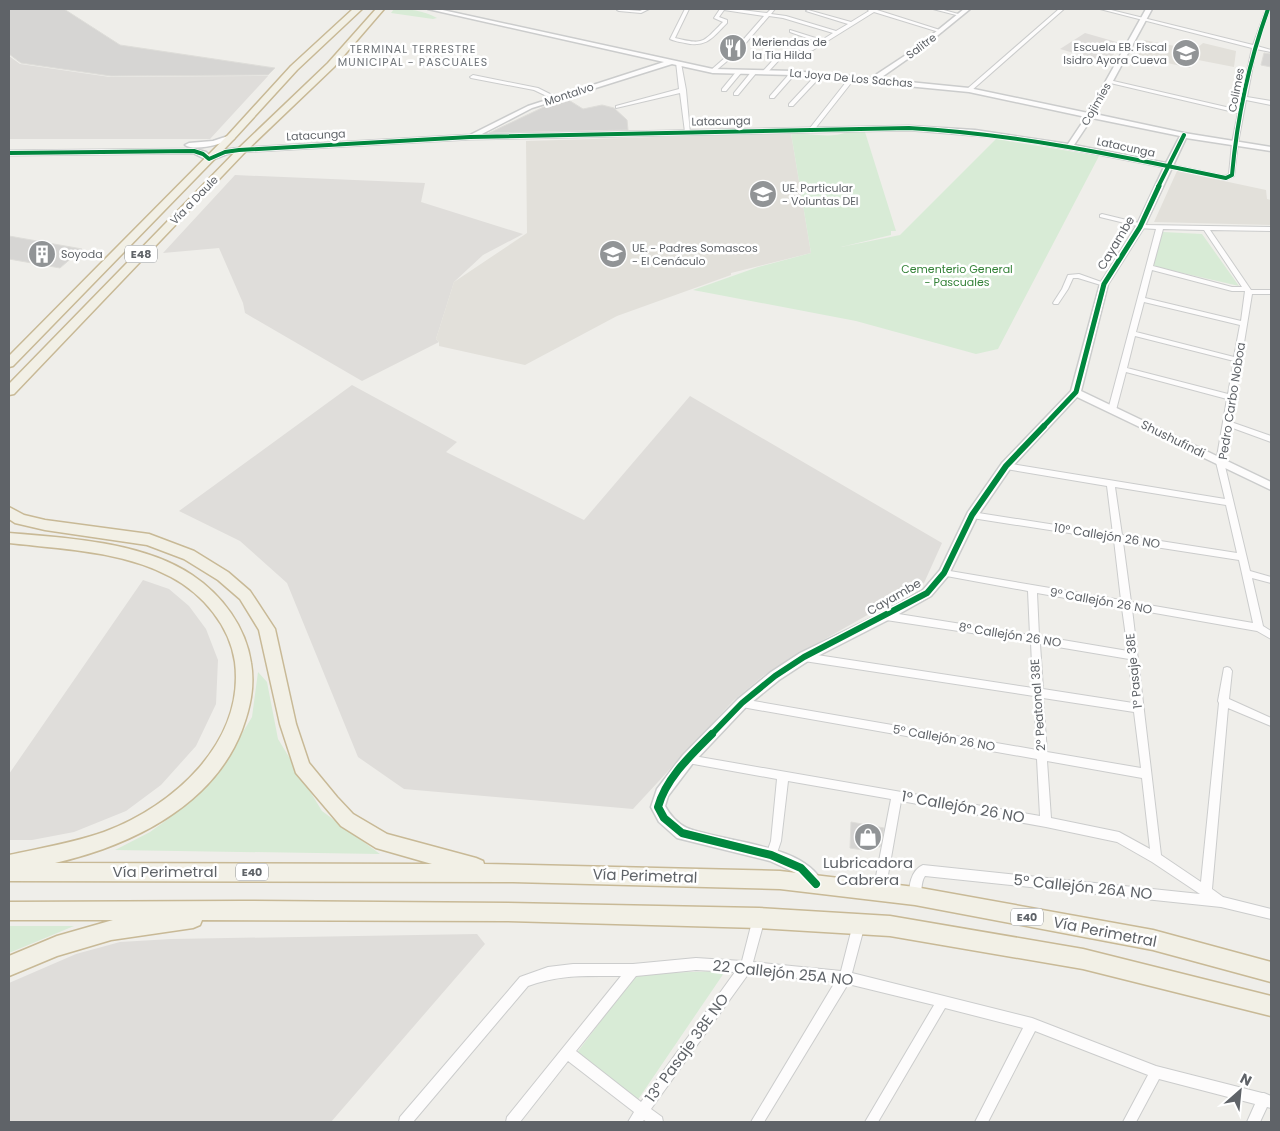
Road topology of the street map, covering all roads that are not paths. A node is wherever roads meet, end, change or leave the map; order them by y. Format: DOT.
graph roads {
  1 [pos="358,9"];
  2 [pos="380,9"];
  3 [pos="431,9"];
  4 [pos="646,9"];
  5 [pos="687,9"];
  6 [pos="723,9"];
  7 [pos="773,9"];
  8 [pos="872,9"];
  9 [pos="935,9"];
  10 [pos="967,9"];
  11 [pos="1062,9"];
  12 [pos="1102,9"];
  13 [pos="1149,9"];
  14 [pos="1268,9"];
  15 [pos="619,10"];
  16 [pos="808,11"];
  17 [pos="769,15"];
  18 [pos="960,15"];
  19 [pos="1144,20"];
  20 [pos="1268,21"];
  21 [pos="853,24"];
  22 [pos="792,31"];
  23 [pos="941,31"];
  24 [pos="838,33"];
  25 [pos="822,42"];
  26 [pos="790,45"];
  27 [pos="1254,48"];
  28 [pos="1271,51"];
  29 [pos="778,58"];
  30 [pos="303,60"];
  31 [pos="675,63"];
  32 [pos="331,65"];
  33 [pos="713,71"];
  34 [pos="754,72"];
  35 [pos="765,72"];
  36 [pos="738,73"];
  37 [pos="793,73"];
  38 [pos="819,75"];
  39 [pos="473,77"];
  40 [pos="852,78"];
  41 [pos="873,80"];
  42 [pos="1109,82"];
  43 [pos="272,90"];
  44 [pos="683,90"];
  45 [pos="724,90"];
  46 [pos="969,90"];
  47 [pos="302,94"];
  48 [pos="736,94"];
  49 [pos="772,97"];
  50 [pos="554,98"];
  51 [pos="1245,98"];
  52 [pos="1271,103"];
  53 [pos="791,105"];
  54 [pos="618,108"];
  55 [pos="1242,112"];
  56 [pos="1090,116"];
  57 [pos="812,129"];
  58 [pos="688,132"];
  59 [pos="1184,135"];
  60 [pos="231,137"];
  61 [pos="470,137"];
  62 [pos="1236,143"];
  63 [pos="1070,146"];
  64 [pos="9,147"];
  65 [pos="243,149"];
  66 [pos="1271,149"];
  67 [pos="21,150"];
  68 [pos="9,153"];
  69 [pos="209,159"];
  70 [pos="1168,166"];
  71 [pos="1231,177"];
  72 [pos="1102,216"];
  73 [pos="1140,226"];
  74 [pos="1160,227"];
  75 [pos="1206,228"];
  76 [pos="1271,229"];
  77 [pos="1149,267"];
  78 [pos="1104,284"];
  79 [pos="1247,291"];
  80 [pos="1271,292"];
  81 [pos="1141,299"];
  82 [pos="1056,304"];
  83 [pos="1244,324"];
  84 [pos="1132,333"];
  85 [pos="39,359"];
  86 [pos="1238,360"];
  87 [pos="9,362"];
  88 [pos="1123,369"];
  89 [pos="9,391"];
  90 [pos="1076,392"];
  91 [pos="1232,398"];
  92 [pos="9,400"];
  93 [pos="1112,410"];
  94 [pos="1227,423"];
  95 [pos="1271,439"];
  96 [pos="1220,462"];
  97 [pos="1006,466"];
  98 [pos="1111,484"];
  99 [pos="1271,486"];
  100 [pos="1230,503"];
  101 [pos="9,512"];
  102 [pos="972,515"];
  103 [pos="9,538"];
  104 [pos="1117,538"];
  105 [pos="1242,557"];
  106 [pos="944,573"];
  107 [pos="1246,573"];
  108 [pos="1271,580"];
  109 [pos="1032,588"];
  110 [pos="1125,605"];
  111 [pos="886,616"];
  112 [pos="1259,628"];
  113 [pos="1271,635"];
  114 [pos="1034,639"];
  115 [pos="1133,656"];
  116 [pos="804,657"];
  117 [pos="1227,671"];
  118 [pos="1038,693"];
  119 [pos="1223,701"];
  120 [pos="742,703"];
  121 [pos="1138,708"];
  122 [pos="1271,722"];
  123 [pos="1042,756"];
  124 [pos="688,759"];
  125 [pos="1146,774"];
  126 [pos="783,776"];
  127 [pos="897,795"];
  128 [pos="1046,822"];
  129 [pos="771,855"];
  130 [pos="1156,858"];
  131 [pos="9,864"];
  132 [pos="9,872"];
  133 [pos="494,872"];
  134 [pos="816,884"];
  135 [pos="880,892"];
  136 [pos="1206,892"];
  137 [pos="915,896"];
  138 [pos="1222,902"];
  139 [pos="241,910"];
  140 [pos="9,911"];
  141 [pos="1271,914"];
  142 [pos="759,918"];
  143 [pos="859,924"];
  144 [pos="9,966"];
  145 [pos="746,967"];
  146 [pos="633,970"];
  147 [pos="1271,972"];
  148 [pos="845,977"];
  149 [pos="943,1001"];
  150 [pos="1271,1006"];
  151 [pos="1032,1024"];
  152 [pos="568,1053"];
  153 [pos="1156,1072"];
  154 [pos="1268,1101"];
  155 [pos="642,1110"];
  156 [pos="405,1122"];
  157 [pos="512,1122"];
  158 [pos="634,1122"];
  159 [pos="657,1122"];
  160 [pos="758,1122"];
  161 [pos="870,1122"];
  162 [pos="981,1122"];
  163 [pos="1129,1122"];
  164 [pos="1253,1122"];
  1 -- 30 [label="highway, Vía a Daule / E48"];
  2 -- 32 [label="highway, Vía a Daule / E48"];
  3 -- 31 [label="street, La Joya De Los Sachas"];
  4 -- 15 [label="street"];
  5 -- 6 [label="street"];
  6 -- 17 [label="street"];
  7 -- 17 [label="street"];
  8 -- 21 [label="street"];
  8 -- 23 [label="street"];
  9 -- 18 [label="street"];
  10 -- 18 [label="street, Salitre"];
  11 -- 46 [label="street"];
  12 -- 19 [label="street"];
  13 -- 19 [label="street, Cojimíes"];
  14 -- 20 [label="street, Colimes"];
  16 -- 21 [label="street"];
  17 -- 24 [label="street"];
  17 -- 33 [label="street"];
  18 -- 23 [label="street, Salitre"];
  19 -- 27 [label="street"];
  19 -- 42 [label="street, Cojimíes"];
  20 -- 27 [label="street, Colimes"];
  21 -- 24 [label="street"];
  22 -- 25 [label="street"];
  23 -- 41 [label="street, Salitre"];
  24 -- 25 [label="street"];
  25 -- 26 [label="street"];
  27 -- 28 [label="street"];
  27 -- 51 [label="street, Colimes"];
  29 -- 35 [label="street"];
  30 -- 32 [label="highway"];
  30 -- 43 [label="highway, Vía a Daule / E48"];
  31 -- 33 [label="street, La Joya De Los Sachas"];
  31 -- 44 [label="street"];
  31 -- 50 [label="street, Montalvo"];
  32 -- 47 [label="highway, Vía a Daule / E48"];
  33 -- 36 [label="street, La Joya De Los Sachas"];
  34 -- 35 [label="street, La Joya De Los Sachas"];
  34 -- 36 [label="street, La Joya De Los Sachas"];
  34 -- 48 [label="street"];
  35 -- 37 [label="street, La Joya De Los Sachas"];
  36 -- 45 [label="street"];
  37 -- 38 [label="street, La Joya De Los Sachas"];
  37 -- 49 [label="street"];
  38 -- 40 [label="street, La Joya De Los Sachas"];
  38 -- 53 [label="street"];
  39 -- 50 [label="street"];
  40 -- 41 [label="street, La Joya De Los Sachas"];
  40 -- 57 [label="street"];
  41 -- 46 [label="street, La Joya De Los Sachas"];
  42 -- 55 [label="street"];
  42 -- 56 [label="street, Cojimíes"];
  43 -- 47 [label="highway"];
  43 -- 60 [label="highway, Vía a Daule / E48"];
  44 -- 54 [label="street"];
  44 -- 58 [label="street"];
  46 -- 56 [label="street, La Joya De Los Sachas"];
  47 -- 65 [label="highway, Vía a Daule / E48"];
  50 -- 61 [label="street, Montalvo"];
  51 -- 52 [label="street"];
  51 -- 55 [label="street, Colimes"];
  55 -- 62 [label="street, Colimes"];
  56 -- 59 [label="street, La Joya De Los Sachas"];
  56 -- 63 [label="street, Cojimíes"];
  57 -- 58 [label="street, Latacunga"];
  57 -- 63 [label="street, Latacunga"];
  58 -- 61 [label="street, Latacunga"];
  59 -- 62 [label="street, La Joya De Los Sachas"];
  59 -- 70 [label="street, Cayambe"];
  60 -- 67 [label="street"];
  60 -- 69 [label="highway, Vía a Daule / E48"];
  61 -- 65 [label="street, Latacunga"];
  62 -- 66 [label="street, La Joya De Los Sachas"];
  62 -- 71 [label="street, Colimes"];
  63 -- 70 [label="street, Latacunga"];
  64 -- 67 [label="street"];
  65 -- 69 [label="street, Latacunga"];
  65 -- 85 [label="highway, Vía a Daule / E48"];
  67 -- 68 [label="street"];
  67 -- 69 [label="street"];
  69 -- 87 [label="highway, Vía a Daule / E48"];
  70 -- 71 [label="street, Latacunga"];
  70 -- 73 [label="street, Cayambe"];
  72 -- 73 [label="street"];
  73 -- 74 [label="street"];
  73 -- 78 [label="street, Cayambe"];
  74 -- 75 [label="street"];
  74 -- 77 [label="street"];
  75 -- 76 [label="street"];
  75 -- 79 [label="street"];
  77 -- 79 [label="street"];
  77 -- 81 [label="street"];
  78 -- 82 [label="street"];
  78 -- 90 [label="street, Cayambe"];
  79 -- 80 [label="street"];
  79 -- 83 [label="street, Pedro Carbo Noboa"];
  81 -- 83 [label="street"];
  81 -- 84 [label="street"];
  83 -- 86 [label="street, Pedro Carbo Noboa"];
  84 -- 86 [label="street"];
  84 -- 88 [label="street"];
  85 -- 89 [label="highway, Vía a Daule / E48"];
  85 -- 92 [label="highway"];
  86 -- 91 [label="street, Pedro Carbo Noboa"];
  88 -- 91 [label="street"];
  88 -- 93 [label="street"];
  90 -- 93 [label="street, Shushufindi"];
  90 -- 97 [label="street, Cayambe"];
  91 -- 94 [label="street, Pedro Carbo Noboa"];
  93 -- 96 [label="street, Shushufindi"];
  94 -- 95 [label="street"];
  94 -- 96 [label="street, Pedro Carbo Noboa"];
  96 -- 99 [label="street, Shushufindi"];
  96 -- 100 [label="street, Pedro Carbo Noboa"];
  97 -- 98 [label="street"];
  97 -- 102 [label="street, Cayambe"];
  98 -- 100 [label="street"];
  98 -- 104 [label="street, 1° Pasaje 38E"];
  100 -- 105 [label="street, Pedro Carbo Noboa"];
  101 -- 133 [label="highway"];
  102 -- 104 [label="street, 10° Callejón 26 NO"];
  102 -- 106 [label="street, Cayambe"];
  103 -- 131 [label="highway"];
  104 -- 105 [label="street, 10° Callejón 26 NO"];
  104 -- 110 [label="street, 1° Pasaje 38E"];
  105 -- 107 [label="street, Pedro Carbo Noboa"];
  106 -- 109 [label="street, 9° Callejón 26 NO"];
  106 -- 111 [label="street, Cayambe"];
  107 -- 108 [label="street"];
  107 -- 112 [label="street, Pedro Carbo Noboa"];
  109 -- 110 [label="street, 9° Callejón 26 NO"];
  109 -- 114 [label="street, 2° Peatonal 38E"];
  110 -- 112 [label="street, 9° Callejón 26 NO"];
  110 -- 115 [label="street, 1° Pasaje 38E"];
  111 -- 114 [label="street, 8° Callejón 26 NO"];
  111 -- 116 [label="street, Cayambe"];
  112 -- 113 [label="street"];
  114 -- 115 [label="street, 8° Callejón 26 NO"];
  114 -- 118 [label="street, 2° Peatonal 38E"];
  115 -- 121 [label="street, 1° Pasaje 38E"];
  116 -- 118 [label="street"];
  116 -- 120 [label="street, Cayambe"];
  117 -- 119 [label="street"];
  118 -- 121 [label="street"];
  118 -- 123 [label="street, 2° Peatonal 38E"];
  119 -- 122 [label="street"];
  119 -- 136 [label="street"];
  120 -- 123 [label="street, 5° Callejón 26 NO"];
  120 -- 124 [label="street, Cayambe"];
  121 -- 125 [label="street, 1° Pasaje 38E"];
  123 -- 125 [label="street, 5° Callejón 26 NO"];
  123 -- 128 [label="street, 2° Peatonal 38E"];
  124 -- 126 [label="street, 1° Callejón 26 NO"];
  124 -- 129 [label="street, Cayambe"];
  125 -- 130 [label="street, 1° Pasaje 38E"];
  126 -- 127 [label="street, 1° Callejón 26 NO"];
  126 -- 129 [label="street"];
  127 -- 128 [label="street, 1° Callejón 26 NO"];
  127 -- 135 [label="street"];
  128 -- 130 [label="street, 1° Callejón 26 NO"];
  129 -- 134 [label="street, Cayambe"];
  130 -- 136 [label="street, 1° Callejón 26 NO"];
  132 -- 133 [label="highway, Vía Perimetral / E40"];
  133 -- 134 [label="highway, Vía Perimetral / E40"];
  134 -- 135 [label="highway, Vía Perimetral / E40"];
  135 -- 137 [label="highway, Vía Perimetral / E40"];
  136 -- 138 [label="street, 1° Callejón 26 NO"];
  137 -- 138 [label="street, 5° Callejón 26A NO"];
  137 -- 147 [label="highway, Vía Perimetral / E40"];
  138 -- 141 [label="street, 5° Callejón 26A NO"];
  139 -- 140 [label="highway"];
  139 -- 142 [label="highway"];
  139 -- 144 [label="highway"];
  142 -- 143 [label="highway"];
  142 -- 145 [label="street, 13° Pasaje 38E NO"];
  143 -- 148 [label="street"];
  143 -- 150 [label="highway"];
  145 -- 146 [label="street, 22 Callejón 25A NO"];
  145 -- 148 [label="street, 22 Callejón 25A NO"];
  145 -- 155 [label="street, 13° Pasaje 38E NO"];
  146 -- 152 [label="street"];
  146 -- 156 [label="street, 22 Callejón 25A NO"];
  148 -- 149 [label="street, 22 Callejón 25A NO"];
  148 -- 160 [label="street"];
  149 -- 151 [label="street, 22 Callejón 25A NO"];
  149 -- 161 [label="street"];
  151 -- 153 [label="street, 22 Callejón 25A NO"];
  151 -- 162 [label="street"];
  152 -- 155 [label="street"];
  152 -- 157 [label="street"];
  153 -- 154 [label="street, 22 Callejón 25A NO"];
  153 -- 163 [label="street"];
  154 -- 164 [label="street"];
  155 -- 158 [label="street, 13° Pasaje 38E NO"];
  155 -- 159 [label="street"];
}
